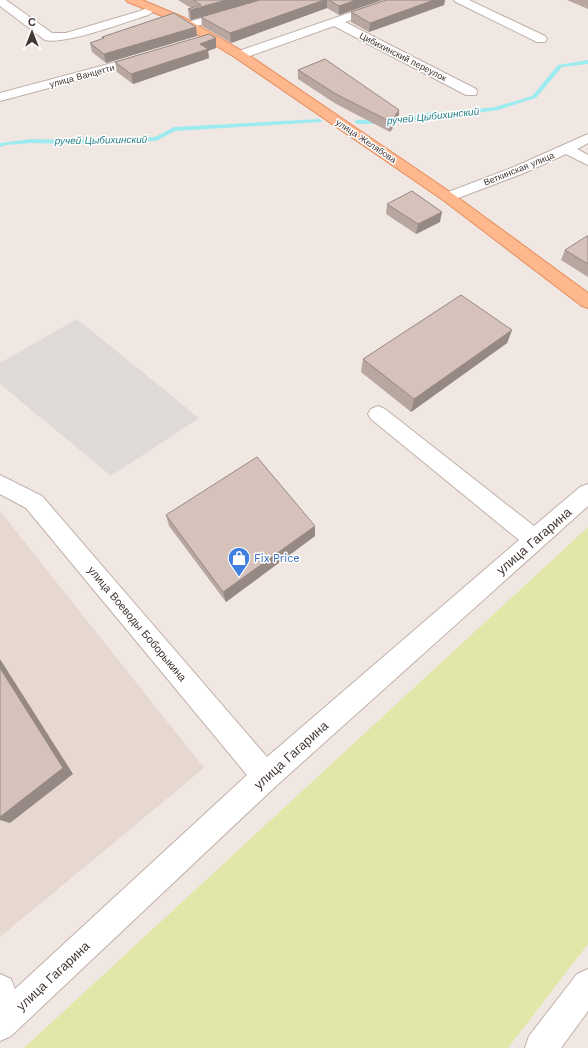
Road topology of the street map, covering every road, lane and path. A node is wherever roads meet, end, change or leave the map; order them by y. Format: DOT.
graph roads {
  1 [pos="132,0"];
  2 [pos="277,0"];
  3 [pos="398,0"];
  4 [pos="460,0"];
  5 [pos="0,1"];
  6 [pos="153,8"];
  7 [pos="335,22"];
  8 [pos="190,25"];
  9 [pos="210,38"];
  10 [pos="541,39"];
  11 [pos="196,42"];
  12 [pos="160,54"];
  13 [pos="240,55"];
  14 [pos="471,92"];
  15 [pos="0,97"];
  16 [pos="588,138"];
  17 [pos="567,149"];
  18 [pos="588,161"];
  19 [pos="448,197"];
  20 [pos="588,302"];
  21 [pos="378,414"];
  22 [pos="0,484"];
  23 [pos="588,493"];
  24 [pos="535,540"];
  25 [pos="266,776"];
  26 [pos="588,985"];
  27 [pos="3,1010"];
  28 [pos="541,1048"];
  1 -- 6 [label="main road, улица Желябова"];
  2 -- 8 [label="street"];
  3 -- 7 [label="street"];
  4 -- 10 [label="street"];
  5 -- 6 [label="street"];
  6 -- 8 [label="main road, улица Желябова"];
  7 -- 13 [label="street"];
  7 -- 14 [label="street, Цибихинский переулок"];
  8 -- 9 [label="main road, улица Желябова"];
  9 -- 11 [label="street"];
  9 -- 13 [label="main road, улица Желябова"];
  12 -- 15 [label="street, улица Ванцетти"];
  13 -- 19 [label="main road, улица Желябова"];
  16 -- 17 [label="street, Веткинская улица"];
  17 -- 18 [label="street"];
  17 -- 19 [label="street, Веткинская улица"];
  19 -- 20 [label="main road, улица Желябова"];
  21 -- 24 [label="street"];
  22 -- 25 [label="street, улица Воеводы Боборыкина"];
  23 -- 24 [label="street, улица Гагарина"];
  24 -- 25 [label="street, улица Гагарина"];
  25 -- 27 [label="street, улица Гагарина"];
  26 -- 28 [label="street"];
}
